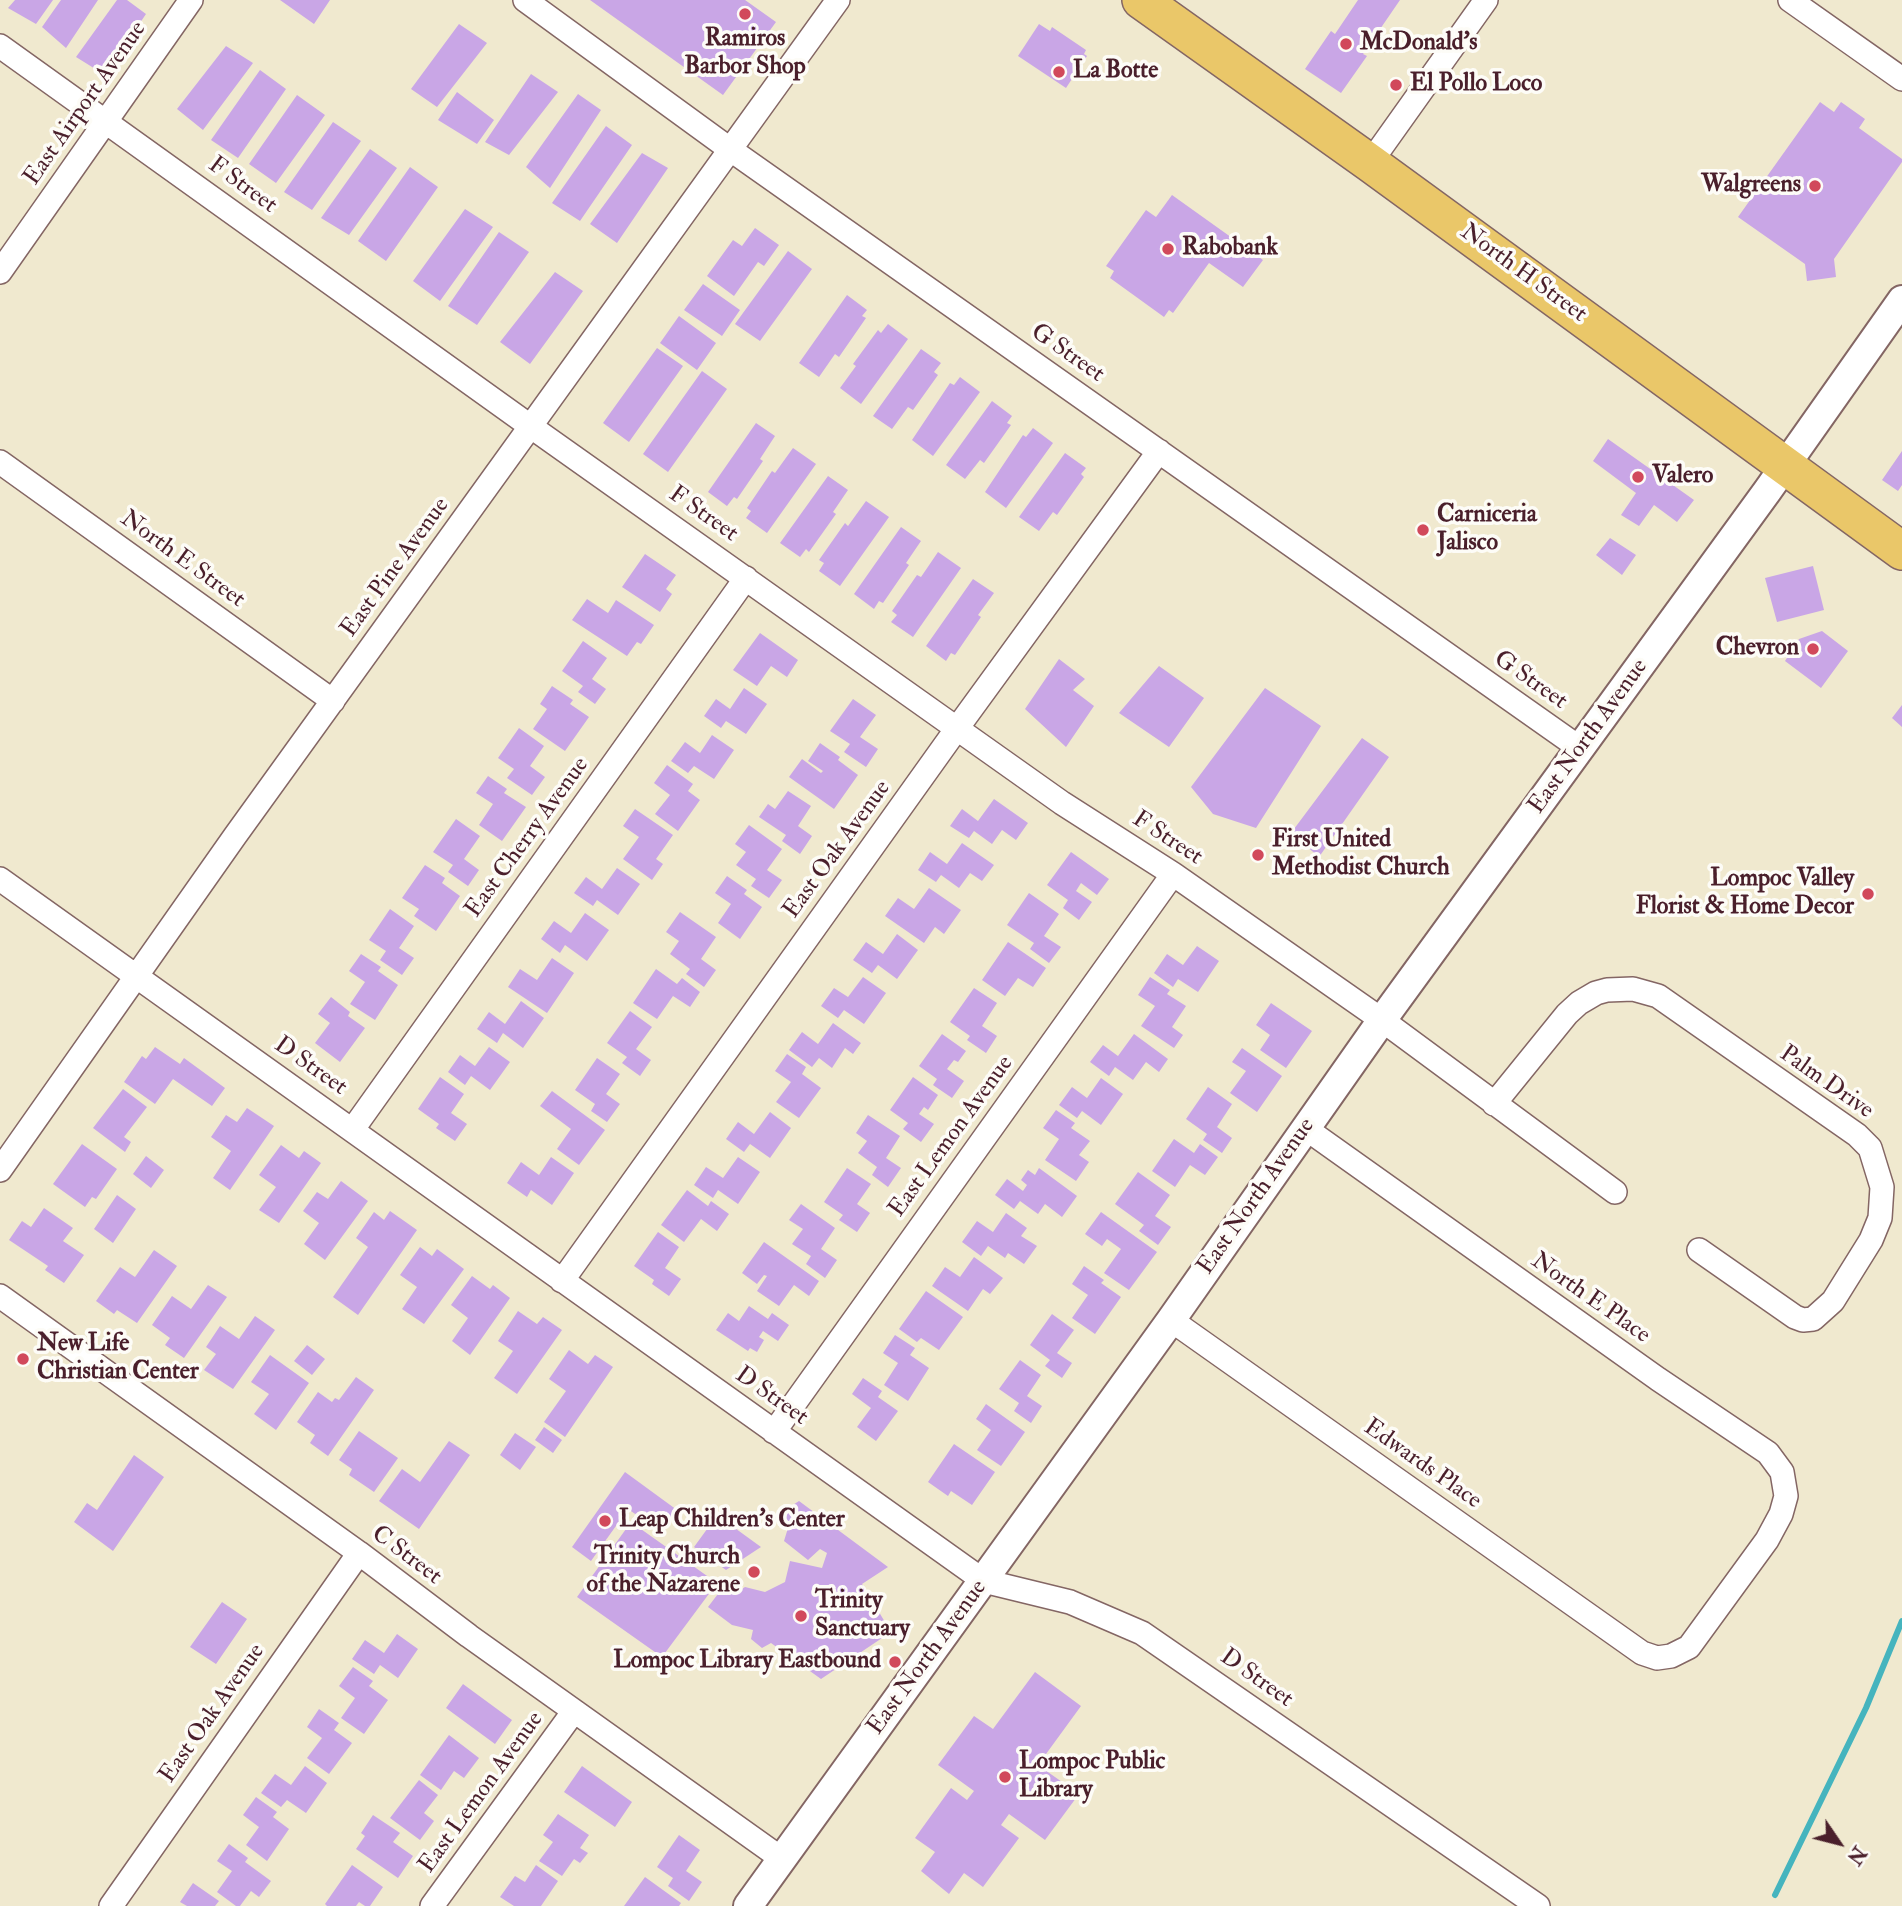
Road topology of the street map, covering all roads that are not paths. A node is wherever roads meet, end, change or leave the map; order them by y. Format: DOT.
graph roads {
  1 [pos="191,0"];
  2 [pos="525,0"];
  3 [pos="838,0"];
  4 [pos="1141,0"];
  5 [pos="1486,0"];
  6 [pos="1790,0"];
  7 [pos="0,46"];
  8 [pos="1902,79"];
  9 [pos="107,121"];
  10 [pos="731,150"];
  11 [pos="1370,163"];
  12 [pos="0,272"];
  13 [pos="1902,300"];
  14 [pos="530,426"];
  15 [pos="1160,452"];
  16 [pos="0,462"];
  17 [pos="1777,477"];
  18 [pos="1902,551"];
  19 [pos="747,578"];
  20 [pos="332,701"];
  21 [pos="958,727"];
  22 [pos="1581,749"];
  23 [pos="1173,874"];
  24 [pos="0,879"];
  25 [pos="137,977"];
  26 [pos="1382,1020"];
  27 [pos="1494,1104"];
  28 [pos="1305,1128"];
  29 [pos="353,1129"];
  30 [pos="0,1170"];
  31 [pos="1615,1192"];
  32 [pos="1699,1250"];
  33 [pos="562,1281"];
  34 [pos="0,1296"];
  35 [pos="1171,1320"];
  36 [pos="774,1432"];
  37 [pos="359,1553"];
  38 [pos="984,1581"];
  39 [pos="1642,1653"];
  40 [pos="574,1711"];
  41 [pos="782,1858"];
  42 [pos="111,1906"];
  43 [pos="432,1906"];
  44 [pos="748,1906"];
  45 [pos="1538,1906"];
  1 -- 9 [label="street, East Airport Avenue"];
  2 -- 10 [label="street, G Street"];
  3 -- 10 [label="street, East Pine Avenue"];
  4 -- 11 [label="highway, North H Street"];
  5 -- 11 [label="street"];
  6 -- 8 [label="street"];
  7 -- 9 [label="street, F Street"];
  9 -- 12 [label="street, East Airport Avenue"];
  9 -- 14 [label="street, F Street"];
  10 -- 14 [label="street, East Pine Avenue"];
  10 -- 15 [label="street, G Street"];
  11 -- 17 [label="highway, North H Street"];
  13 -- 17 [label="street, East North Avenue"];
  14 -- 19 [label="street, F Street"];
  14 -- 20 [label="street, East Pine Avenue"];
  15 -- 21 [label="street, East Oak Avenue"];
  15 -- 22 [label="street, G Street"];
  16 -- 20 [label="street, North E Street"];
  17 -- 18 [label="highway, North H Street"];
  17 -- 22 [label="street, East North Avenue"];
  19 -- 21 [label="street, F Street"];
  19 -- 29 [label="street, East Cherry Avenue"];
  20 -- 25 [label="street, East Pine Avenue"];
  21 -- 23 [label="street, F Street"];
  21 -- 33 [label="street, East Oak Avenue"];
  22 -- 26 [label="street, East North Avenue"];
  23 -- 26 [label="street, F Street"];
  23 -- 36 [label="street, East Lemon Avenue"];
  24 -- 25 [label="street, D Street"];
  25 -- 29 [label="street, D Street"];
  25 -- 30 [label="street, East Pine Avenue"];
  26 -- 27 [label="street"];
  26 -- 28 [label="street, East North Avenue"];
  27 -- 31 [label="street"];
  27 -- 32 [label="street, Palm Drive"];
  28 -- 35 [label="street, East North Avenue"];
  28 -- 39 [label="street, North E Place"];
  29 -- 33 [label="street, D Street"];
  33 -- 36 [label="street, D Street"];
  34 -- 37 [label="street, C Street"];
  35 -- 38 [label="street, East North Avenue"];
  35 -- 39 [label="street, Edwards Place"];
  36 -- 38 [label="street, D Street"];
  37 -- 40 [label="street, C Street"];
  37 -- 42 [label="street, East Oak Avenue"];
  38 -- 41 [label="street, East North Avenue"];
  38 -- 45 [label="street, D Street"];
  40 -- 41 [label="street, C Street"];
  40 -- 43 [label="street, East Lemon Avenue"];
  41 -- 44 [label="street, East North Avenue"];
}
